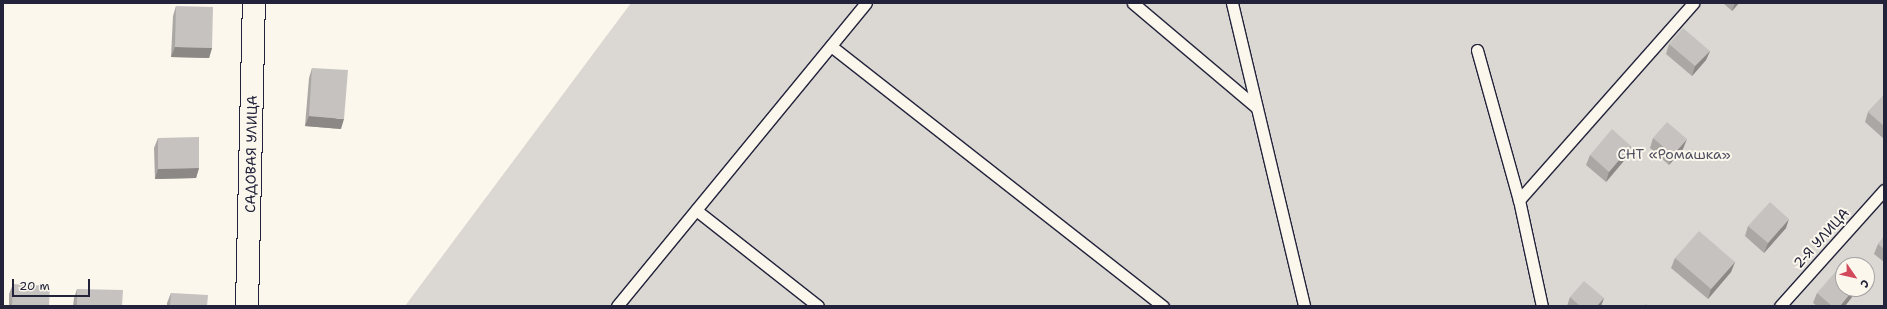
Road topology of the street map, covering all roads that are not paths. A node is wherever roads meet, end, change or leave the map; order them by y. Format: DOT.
graph roads {
  1 [pos="254,3"];
  2 [pos="866,3"];
  3 [pos="1133,3"];
  4 [pos="1232,3"];
  5 [pos="1694,3"];
  6 [pos="831,46"];
  7 [pos="1477,50"];
  8 [pos="1256,107"];
  9 [pos="1884,190"];
  10 [pos="1519,200"];
  11 [pos="696,210"];
  12 [pos="247,306"];
  13 [pos="617,306"];
  14 [pos="818,306"];
  15 [pos="1163,306"];
  16 [pos="1304,306"];
  17 [pos="1542,306"];
  18 [pos="1780,306"];
  1 -- 12 [label="street, САДОВАЯ УЛИЦА"];
  2 -- 6 [label="lane"];
  3 -- 8 [label="lane"];
  4 -- 8 [label="lane"];
  5 -- 10 [label="lane"];
  6 -- 11 [label="lane"];
  6 -- 15 [label="lane"];
  7 -- 10 [label="lane"];
  8 -- 16 [label="lane"];
  9 -- 18 [label="lane, 2-Я УЛИЦА"];
  10 -- 17 [label="lane"];
  11 -- 13 [label="lane"];
  11 -- 14 [label="lane"];
}
